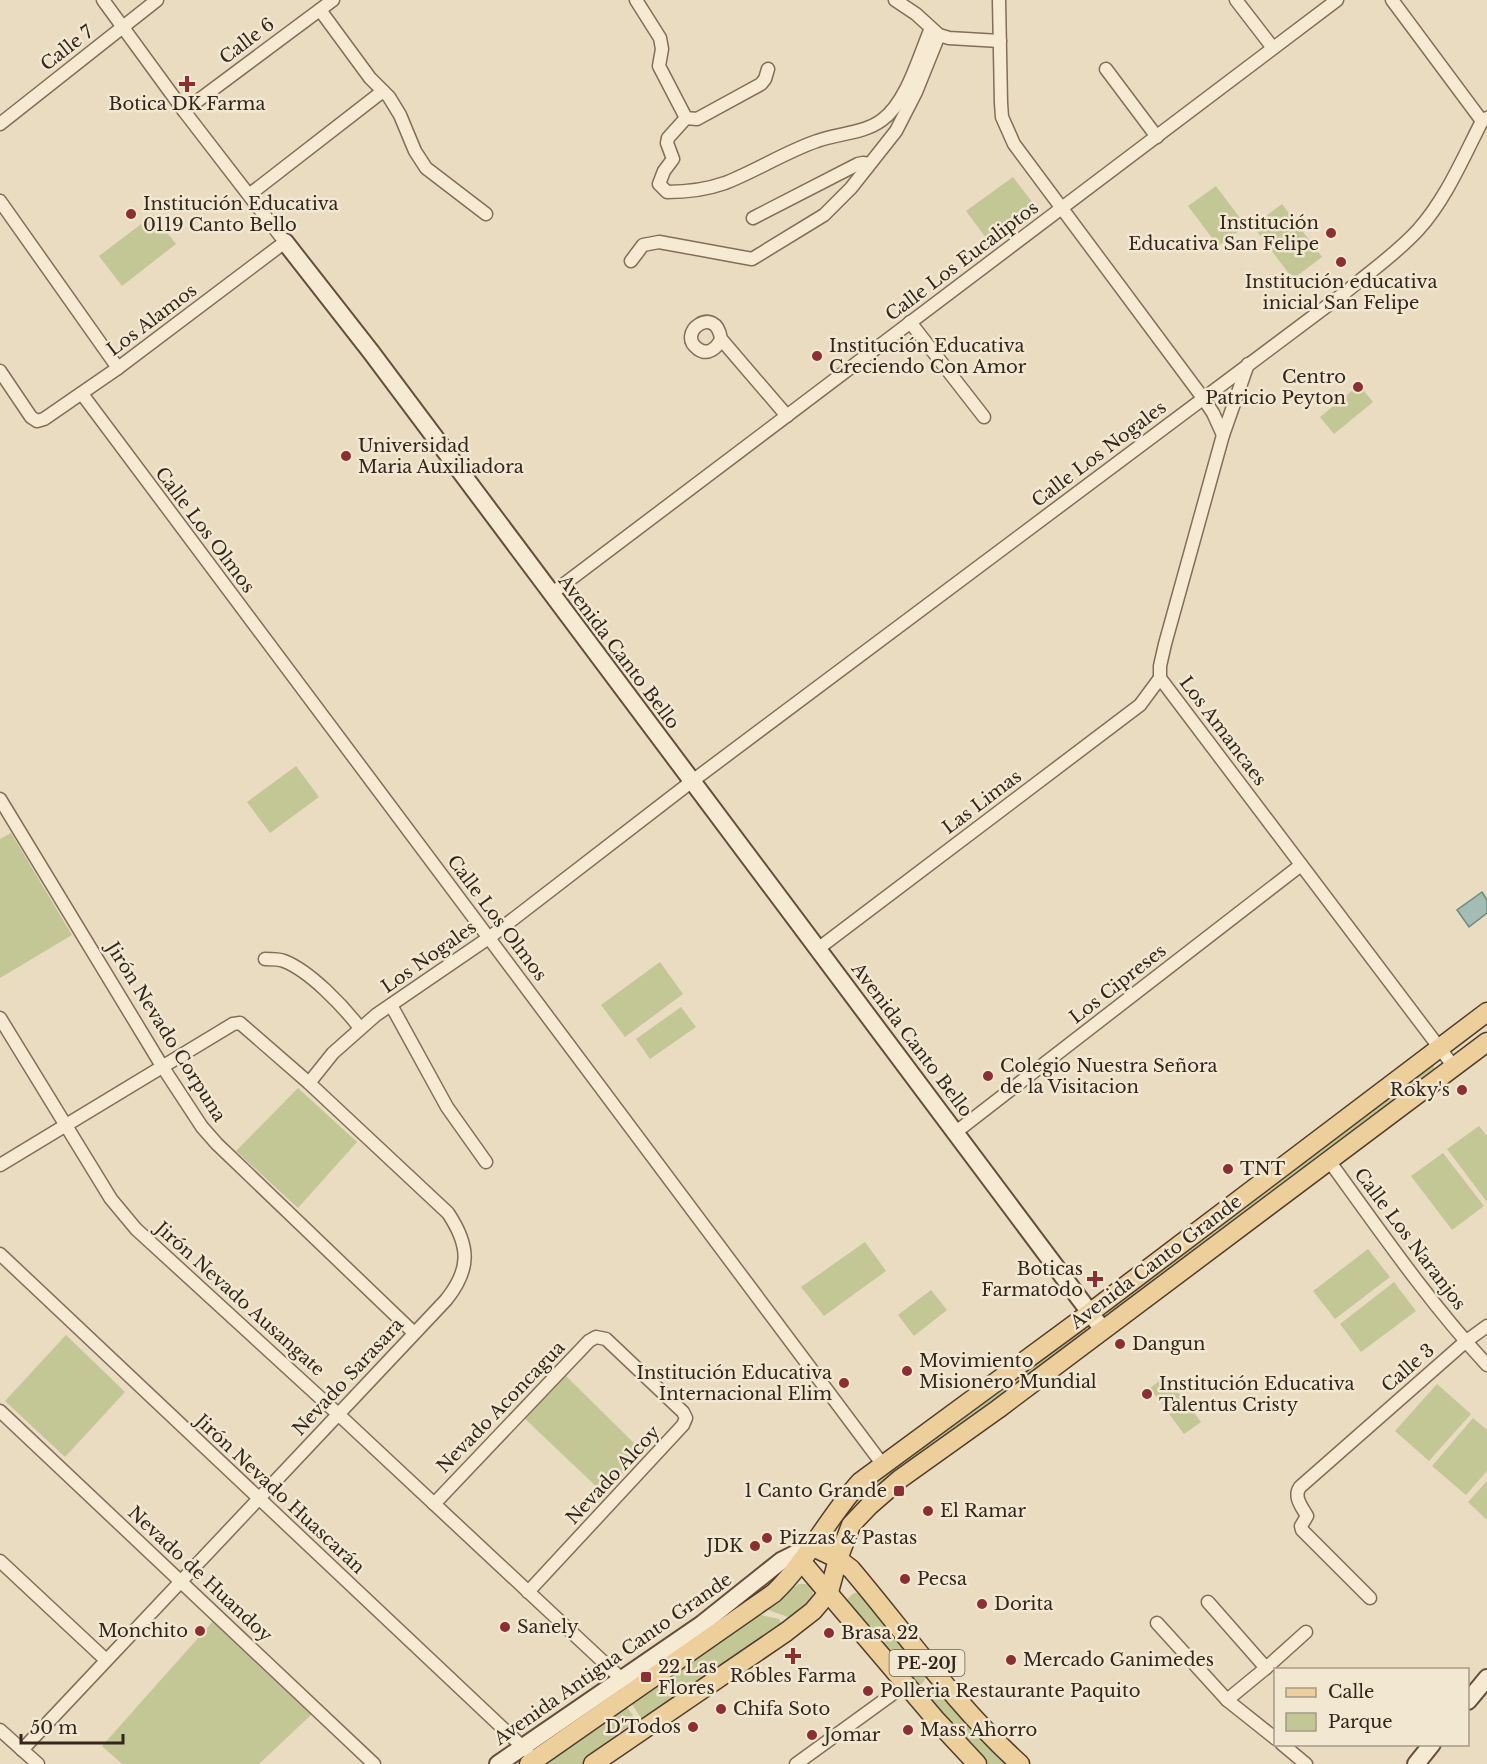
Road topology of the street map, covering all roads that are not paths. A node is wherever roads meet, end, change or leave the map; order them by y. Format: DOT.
graph roads {
  1 [pos="103,0"];
  2 [pos="157,0"];
  3 [pos="333,0"];
  4 [pos="636,0"];
  5 [pos="895,0"];
  6 [pos="999,0"];
  7 [pos="1236,0"];
  8 [pos="1337,0"];
  9 [pos="1392,0"];
  10 [pos="320,10"];
  11 [pos="122,26"];
  12 [pos="935,32"];
  13 [pos="1000,40"];
  14 [pos="1273,48"];
  15 [pos="768,69"];
  16 [pos="1106,69"];
  17 [pos="383,91"];
  18 [pos="184,111"];
  19 [pos="686,118"];
  20 [pos="1484,120"];
  21 [pos="0,124"];
  22 [pos="1157,136"];
  23 [pos="869,164"];
  24 [pos="249,195"];
  25 [pos="0,201"];
  26 [pos="1061,208"];
  27 [pos="486,214"];
  28 [pos="753,218"];
  29 [pos="285,242"];
  30 [pos="631,261"];
  31 [pos="910,322"];
  32 [pos="721,339"];
  33 [pos="1248,363"];
  34 [pos="118,368"];
  35 [pos="0,371"];
  36 [pos="82,394"];
  37 [pos="1203,398"];
  38 [pos="787,416"];
  39 [pos="984,417"];
  40 [pos="1223,435"];
  41 [pos="551,594"];
  42 [pos="1160,678"];
  43 [pos="692,782"];
  44 [pos="0,799"];
  45 [pos="1301,865"];
  46 [pos="490,937"];
  47 [pos="819,948"];
  48 [pos="265,959"];
  49 [pos="391,1005"];
  50 [pos="1487,1012"];
  51 [pos="0,1018"];
  52 [pos="360,1028"];
  53 [pos="1487,1042"];
  54 [pos="1439,1048"];
  55 [pos="162,1066"];
  56 [pos="1455,1067"];
  57 [pos="309,1083"];
  58 [pos="64,1126"];
  59 [pos="956,1132"];
  60 [pos="486,1162"];
  61 [pos="1330,1162"];
  62 [pos="0,1165"];
  63 [pos="0,1254"];
  64 [pos="1091,1312"];
  65 [pos="1487,1326"];
  66 [pos="1103,1330"];
  67 [pos="413,1332"];
  68 [pos="596,1337"];
  69 [pos="1465,1342"];
  70 [pos="1487,1365"];
  71 [pos="0,1411"];
  72 [pos="338,1413"];
  73 [pos="883,1465"];
  74 [pos="259,1498"];
  75 [pos="434,1504"];
  76 [pos="806,1554"];
  77 [pos="838,1559"];
  78 [pos="0,1561"];
  79 [pos="182,1581"];
  80 [pos="528,1592"];
  81 [pos="829,1592"];
  82 [pos="1370,1598"];
  83 [pos="1208,1602"];
  84 [pos="1157,1623"];
  85 [pos="1305,1632"];
  86 [pos="106,1660"];
  87 [pos="1266,1668"];
  88 [pos="1487,1678"];
  89 [pos="905,1684"];
  90 [pos="628,1686"];
  91 [pos="1469,1699"];
  92 [pos="1227,1700"];
  93 [pos="0,1730"];
  94 [pos="1274,1738"];
  95 [pos="1284,1746"];
  96 [pos="1430,1746"];
  97 [pos="522,1747"];
  98 [pos="22,1750"];
  99 [pos="814,1759"];
  100 [pos="532,1762"];
  101 [pos="38,1764"];
  102 [pos="374,1764"];
  103 [pos="498,1764"];
  104 [pos="593,1764"];
  105 [pos="796,1764"];
  106 [pos="977,1764"];
  107 [pos="1020,1764"];
  108 [pos="1306,1764"];
  109 [pos="1416,1764"];
  1 -- 11 [label="street, Avenida Canto Bello"];
  2 -- 11 [label="street, Calle 7"];
  3 -- 10 [label="street, Calle 6"];
  4 -- 19 [label="street"];
  5 -- 12 [label="street"];
  6 -- 13 [label="street"];
  7 -- 14 [label="street"];
  8 -- 14 [label="street, Calle Los Eucaliptos"];
  9 -- 20 [label="street"];
  10 -- 17 [label="street"];
  10 -- 18 [label="street, Calle 6"];
  11 -- 18 [label="street, Avenida Canto Bello"];
  11 -- 21 [label="street, Calle 7"];
  12 -- 13 [label="street"];
  12 -- 19 [label="street"];
  12 -- 23 [label="street"];
  13 -- 26 [label="street"];
  14 -- 22 [label="street, Calle Los Eucaliptos"];
  15 -- 19 [label="street"];
  16 -- 22 [label="street"];
  17 -- 24 [label="street"];
  17 -- 27 [label="street"];
  18 -- 24 [label="street, Avenida Canto Bello"];
  20 -- 33 [label="street, Calle Los Nogales"];
  22 -- 26 [label="street, Calle Los Eucaliptos"];
  23 -- 28 [label="street"];
  23 -- 30 [label="street"];
  24 -- 29 [label="street, Avenida Canto Bello"];
  25 -- 34 [label="street"];
  26 -- 31 [label="street, Calle Los Eucaliptos"];
  26 -- 37 [label="street"];
  29 -- 34 [label="street, Los Alamos"];
  29 -- 41 [label="street, Avenida Canto Bello"];
  31 -- 38 [label="street, Calle Los Eucaliptos"];
  31 -- 39 [label="street"];
  32 -- 38 [label="street"];
  33 -- 37 [label="street, Calle Los Nogales"];
  33 -- 40 [label="street, Los Amancaes"];
  34 -- 36 [label="street, Los Alamos"];
  35 -- 36 [label="street, Los Alamos"];
  36 -- 46 [label="street, Calle Los Olmos"];
  37 -- 40 [label="street"];
  37 -- 43 [label="street, Calle Los Nogales"];
  38 -- 41 [label="street, Calle Los Eucaliptos"];
  40 -- 42 [label="street, Los Amancaes"];
  41 -- 43 [label="street, Avenida Canto Bello"];
  42 -- 45 [label="street, Los Amancaes"];
  42 -- 47 [label="street, Las Limas"];
  43 -- 46 [label="street, Los Nogales"];
  43 -- 47 [label="street, Avenida Canto Bello"];
  44 -- 55 [label="street, Jirón Nevado Corpuna"];
  45 -- 54 [label="street, Los Amancaes"];
  45 -- 59 [label="street, Los Cipreses"];
  46 -- 49 [label="street, Los Nogales"];
  46 -- 73 [label="street, Calle Los Olmos"];
  47 -- 59 [label="street, Avenida Canto Bello"];
  48 -- 52 [label="street"];
  49 -- 52 [label="street, Los Nogales"];
  49 -- 60 [label="street"];
  50 -- 54 [label="main road, Avenida Canto Grande"];
  51 -- 58 [label="street, Jirón Nevado Ausangate"];
  52 -- 57 [label="street, Los Nogales"];
  53 -- 56 [label="main road, Avenida Canto Grande"];
  54 -- 56 [label="street, Los Amancaes"];
  54 -- 64 [label="main road, Avenida Canto Grande"];
  55 -- 57 [label="street, Nevado Sarasara"];
  55 -- 58 [label="street"];
  55 -- 67 [label="street, Jirón Nevado Corpuna"];
  56 -- 61 [label="main road, Avenida Canto Grande"];
  57 -- 67 [label="street, Nevado Sarasara"];
  58 -- 62 [label="street"];
  58 -- 72 [label="street, Jirón Nevado Ausangate"];
  59 -- 64 [label="street, Avenida Canto Bello"];
  61 -- 66 [label="main road, Avenida Canto Grande"];
  61 -- 69 [label="street, Calle Los Naranjos"];
  63 -- 74 [label="street, Jirón Nevado Huascarán"];
  64 -- 66 [label="street, Avenida Canto Bello"];
  64 -- 73 [label="main road, Avenida Canto Grande"];
  65 -- 69 [label="street, Calle 3"];
  66 -- 77 [label="main road, Avenida Canto Grande"];
  67 -- 72 [label="street, Nevado Sarasara"];
  68 -- 75 [label="street, Nevado Aconcagua"];
  68 -- 80 [label="street, Nevado Alcoy"];
  69 -- 70 [label="street, Calle Los Naranjos"];
  69 -- 82 [label="street, Calle 3"];
  71 -- 79 [label="street, Nevado de Huandoy"];
  72 -- 74 [label="street, Nevado Sarasara"];
  72 -- 75 [label="street, Jirón Nevado Ausangate"];
  73 -- 76 [label="main road, Avenida Canto Grande"];
  74 -- 79 [label="street, Nevado Sarasara"];
  74 -- 97 [label="street, Jirón Nevado Huascarán"];
  75 -- 80 [label="street, Jirón Nevado Ausangate"];
  76 -- 77 [label="main road, PE-20J"];
  76 -- 81 [label="main road, PE-20J"];
  76 -- 90 [label="main road, Avenida Canto Grande"];
  77 -- 81 [label="main road, Avenida Canto Grande"];
  77 -- 107 [label="main road, PE-20J"];
  78 -- 86 [label="street"];
  79 -- 86 [label="street, Nevado Sarasara"];
  79 -- 102 [label="street, Nevado de Huandoy"];
  80 -- 90 [label="street, Jirón Nevado Ausangate"];
  81 -- 89 [label="main road, PE-20J"];
  81 -- 104 [label="main road"];
  83 -- 87 [label="street"];
  84 -- 92 [label="street"];
  85 -- 87 [label="street"];
  86 -- 98 [label="street, Nevado Sarasara"];
  87 -- 92 [label="street"];
  88 -- 91 [label="street"];
  89 -- 99 [label="street"];
  89 -- 106 [label="main road, PE-20J"];
  90 -- 97 [label="street, Avenida Antigua Canto Grande"];
  90 -- 100 [label="main road, Avenida Canto Grande"];
  92 -- 94 [label="street"];
  93 -- 98 [label="street"];
  95 -- 108 [label="street"];
  96 -- 109 [label="street"];
  97 -- 100 [label="street, Jirón Nevado Huascarán"];
  97 -- 103 [label="street, Avenida Antigua Canto Grande"];
  98 -- 101 [label="street"];
  99 -- 105 [label="street"];
}
